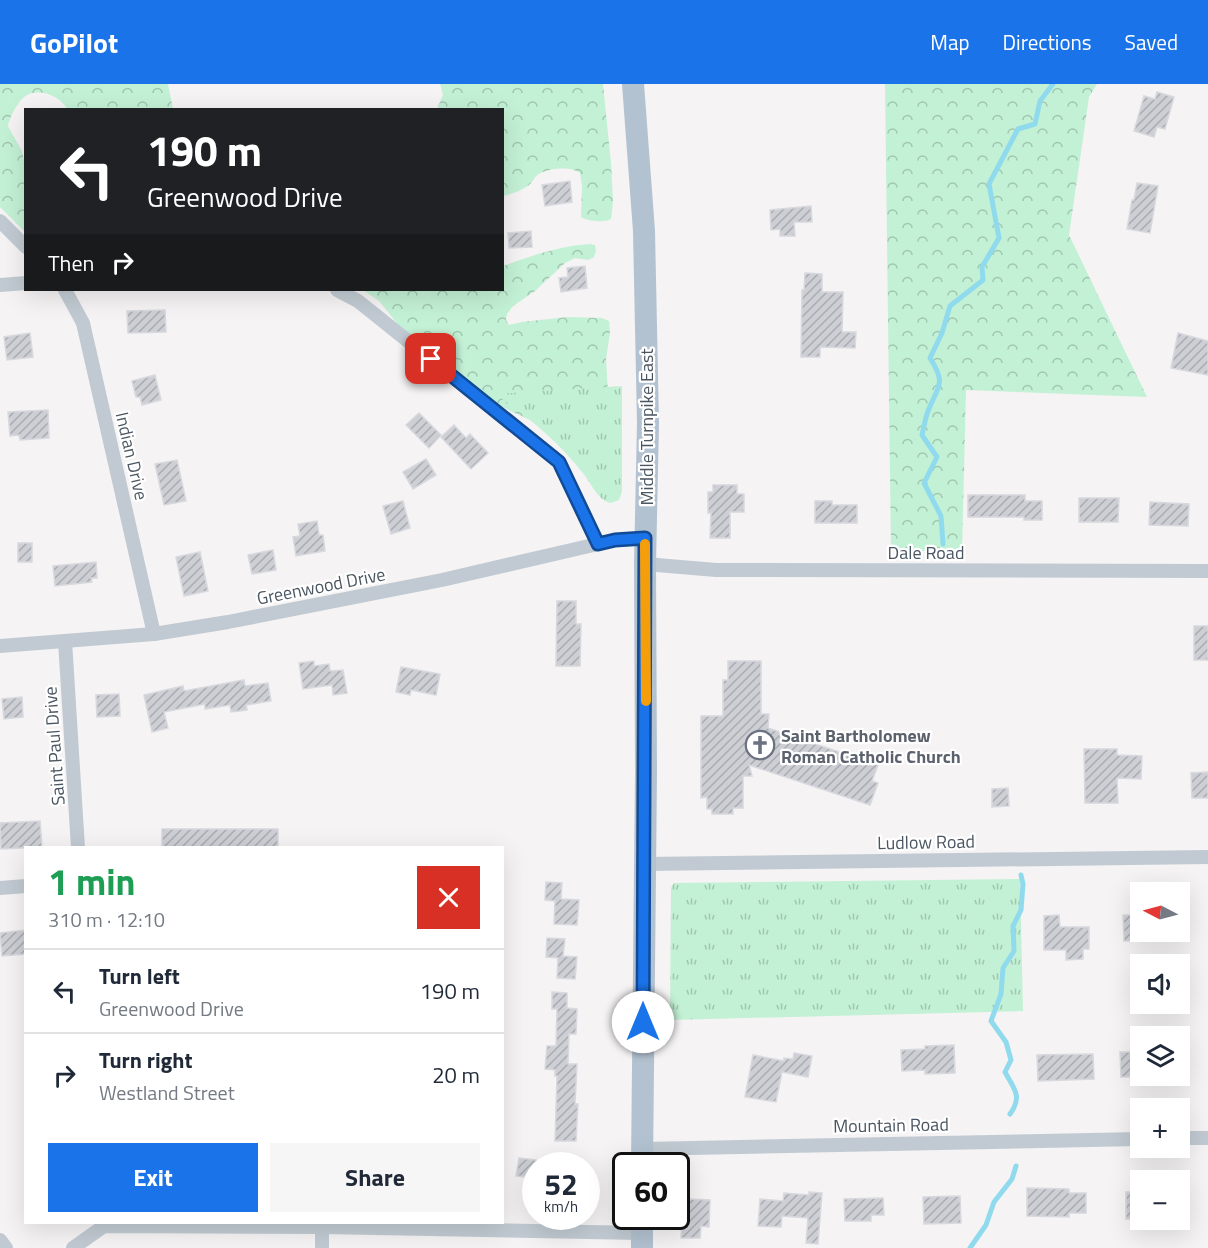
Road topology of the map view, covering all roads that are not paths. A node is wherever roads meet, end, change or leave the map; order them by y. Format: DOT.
graph roads {
  1 [pos="633,84"];
  2 [pos="0,221"];
  3 [pos="24,245"];
  4 [pos="24,283"];
  5 [pos="0,285"];
  6 [pos="66,291"];
  7 [pos="339,291"];
  8 [pos="645,538"];
  9 [pos="598,544"];
  10 [pos="645,564"];
  11 [pos="1208,571"];
  12 [pos="154,634"];
  13 [pos="65,641"];
  14 [pos="0,646"];
  15 [pos="78,846"];
  16 [pos="1208,857"];
  17 [pos="644,864"];
  18 [pos="24,886"];
  19 [pos="0,888"];
  20 [pos="1190,1138"];
  21 [pos="1208,1138"];
  22 [pos="1130,1139"];
  23 [pos="642,1152"];
  24 [pos="690,1155"];
  25 [pos="104,1224"];
  26 [pos="322,1227"];
  27 [pos="642,1232"];
  28 [pos="0,1240"];
  29 [pos="6,1248"];
  30 [pos="73,1248"];
  31 [pos="322,1248"];
  1 -- 8 [label="main road, Middle Turnpike East"];
  2 -- 3 [label="street"];
  4 -- 5 [label="street"];
  6 -- 12 [label="street, Indian Drive"];
  7 -- 9 [label="street"];
  8 -- 9 [label="street, Greenwood Drive"];
  8 -- 10 [label="main road, Middle Turnpike East"];
  9 -- 12 [label="street, Greenwood Drive"];
  10 -- 11 [label="street, Dale Road"];
  10 -- 17 [label="main road, Middle Turnpike East"];
  12 -- 13 [label="street, Greenwood Drive"];
  13 -- 14 [label="street, Greenwood Drive"];
  13 -- 15 [label="street, Saint Paul Drive"];
  16 -- 17 [label="street, Ludlow Road"];
  17 -- 23 [label="main road, Middle Turnpike East"];
  18 -- 19 [label="street"];
  20 -- 21 [label="street"];
  22 -- 24 [label="street, Mountain Road"];
  25 -- 26 [label="street"];
  25 -- 30 [label="street"];
  26 -- 27 [label="street"];
  26 -- 31 [label="street"];
  28 -- 29 [label="street"];
}
